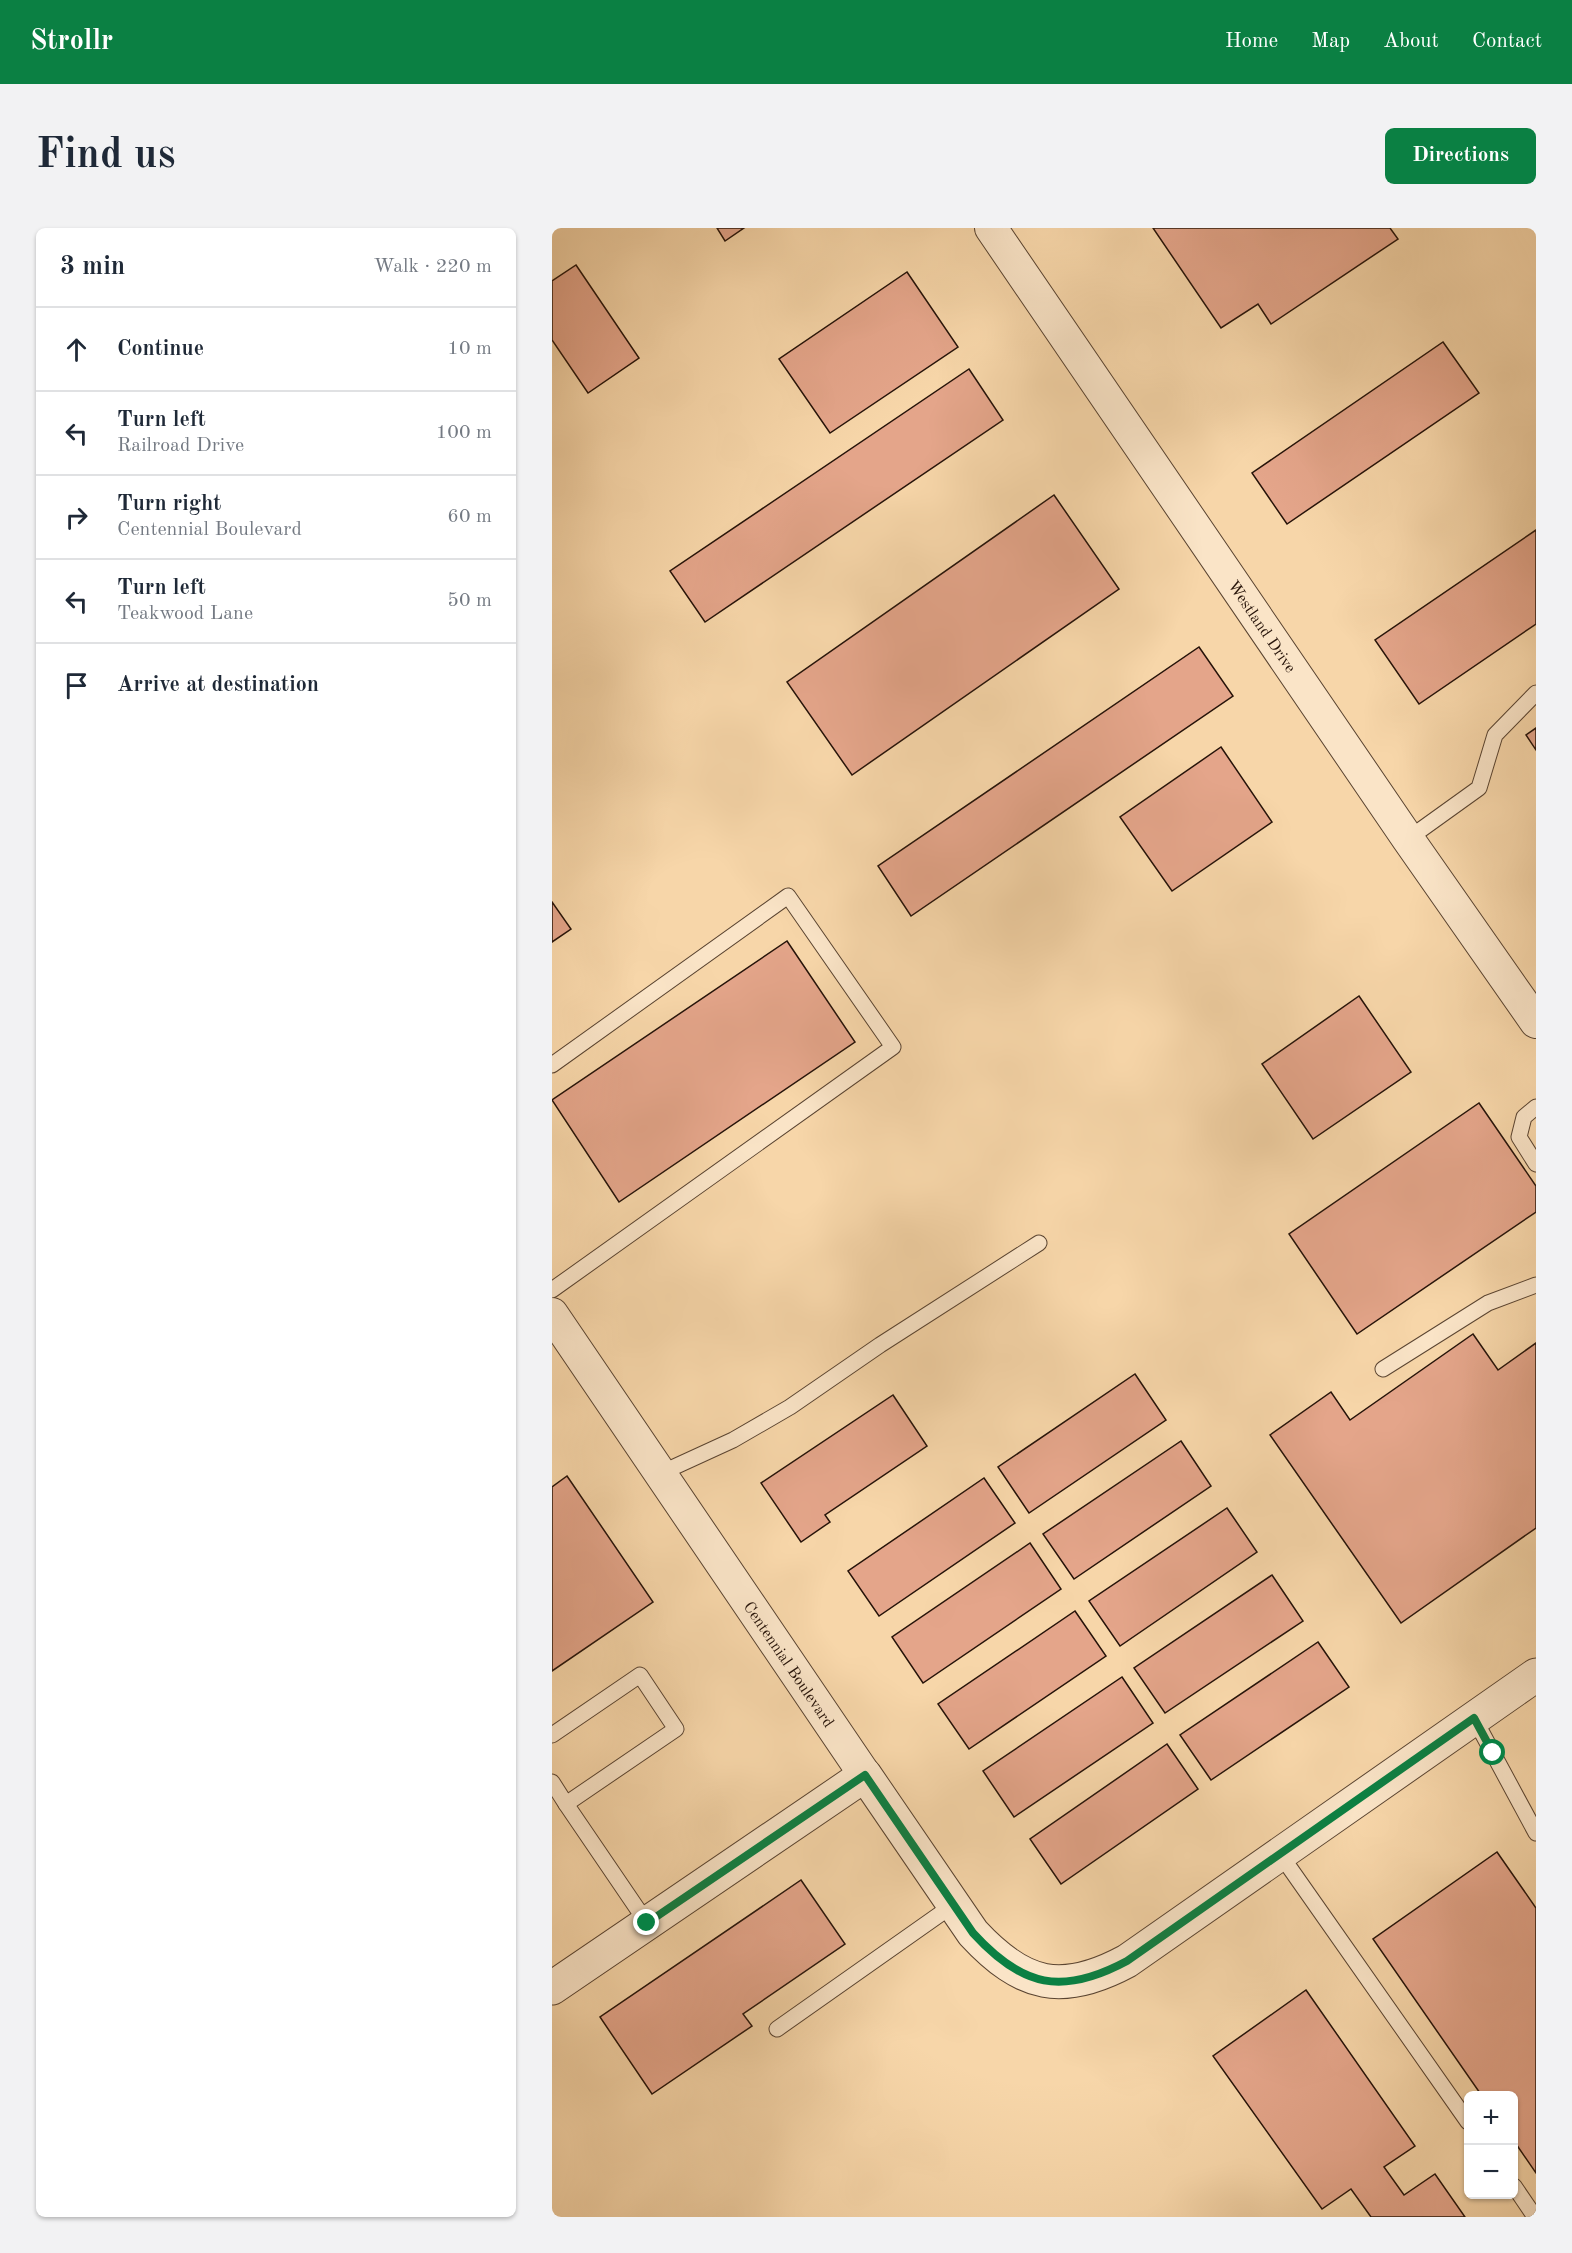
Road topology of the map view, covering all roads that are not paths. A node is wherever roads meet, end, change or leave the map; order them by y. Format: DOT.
graph roads {
  1 [pos="991,228"];
  2 [pos="1536,693"];
  3 [pos="1408,839"];
  4 [pos="1536,1022"];
  5 [pos="552,1065"];
  6 [pos="1536,1107"];
  7 [pos="1536,1164"];
  8 [pos="1039,1243"];
  9 [pos="1536,1285"];
  10 [pos="552,1290"];
  11 [pos="552,1314"];
  12 [pos="1383,1369"];
  13 [pos="661,1473"];
  14 [pos="1536,1675"];
  15 [pos="1474,1718"];
  16 [pos="552,1735"];
  17 [pos="865,1775"];
  18 [pos="552,1782"];
  19 [pos="566,1804"];
  20 [pos="1536,1833"];
  21 [pos="1280,1854"];
  22 [pos="953,1905"];
  23 [pos="647,1923"];
  24 [pos="552,1988"];
  25 [pos="777,2029"];
  26 [pos="1464,2116"];
  27 [pos="1518,2192"];
  28 [pos="1535,2217"];
  1 -- 3 [label="street, Westland Drive"];
  2 -- 3 [label="lane"];
  3 -- 4 [label="street, Westland Drive"];
  5 -- 10 [label="lane"];
  6 -- 7 [label="lane"];
  8 -- 13 [label="lane"];
  9 -- 12 [label="lane"];
  11 -- 13 [label="street, Centennial Boulevard"];
  13 -- 17 [label="street, Centennial Boulevard"];
  14 -- 15 [label="street"];
  15 -- 20 [label="lane"];
  15 -- 21 [label="street"];
  16 -- 19 [label="lane"];
  17 -- 22 [label="street, Centennial Boulevard"];
  17 -- 23 [label="street"];
  18 -- 19 [label="lane"];
  19 -- 23 [label="lane"];
  21 -- 22 [label="street, Centennial Boulevard"];
  21 -- 26 [label="lane"];
  22 -- 25 [label="lane"];
  23 -- 24 [label="street"];
  27 -- 28 [label="lane"];
}
